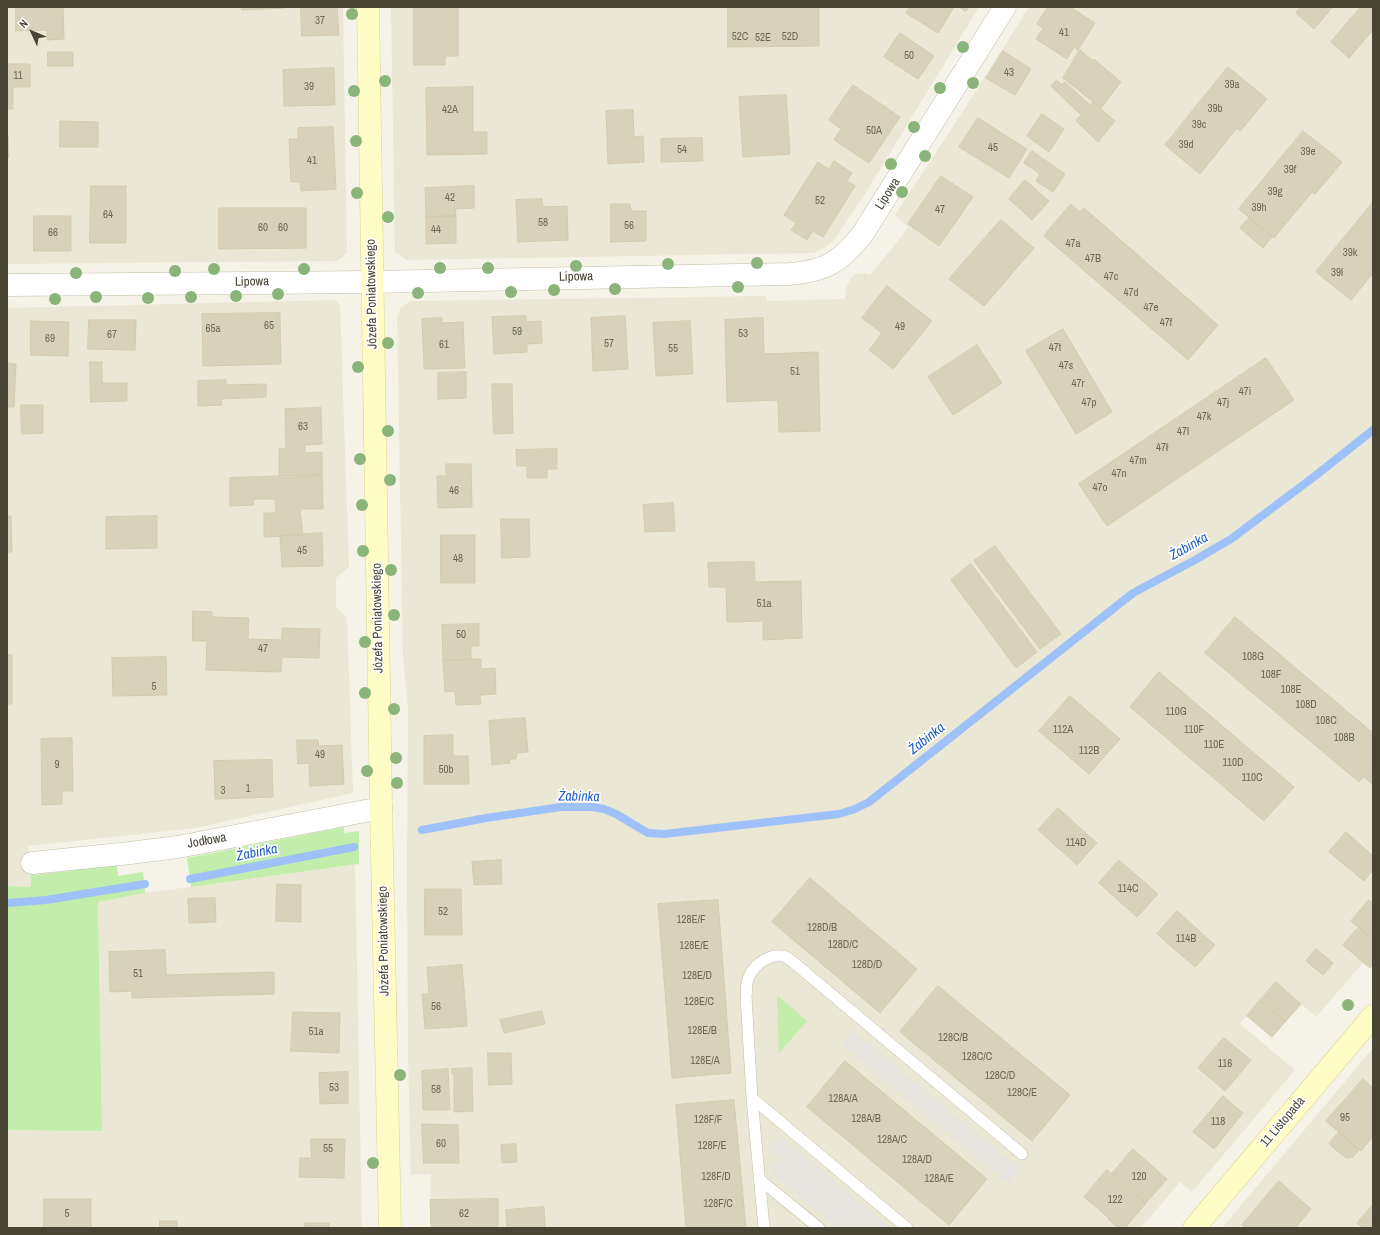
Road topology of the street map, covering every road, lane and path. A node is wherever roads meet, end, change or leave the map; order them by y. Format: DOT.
graph roads {
  1 [pos="368,7"];
  2 [pos="1005,7"];
  3 [pos="372,282"];
  4 [pos="7,284"];
  5 [pos="381,808"];
  6 [pos="32,862"];
  7 [pos="1373,1016"];
  8 [pos="752,1098"];
  9 [pos="1022,1154"];
  10 [pos="759,1179"];
  11 [pos="390,1228"];
  12 [pos="764,1228"];
  13 [pos="820,1228"];
  14 [pos="907,1228"];
  15 [pos="1194,1228"];
  1 -- 3 [label="street, Józefa Poniatowskiego"];
  2 -- 3 [label="street, Lipowa"];
  3 -- 4 [label="street, Lipowa"];
  3 -- 5 [label="street, Józefa Poniatowskiego"];
  5 -- 6 [label="street, Jodłowa"];
  5 -- 11 [label="street, Józefa Poniatowskiego"];
  7 -- 15 [label="street, 11 Listopada"];
  8 -- 9 [label="lane"];
  8 -- 10 [label="lane"];
  8 -- 14 [label="lane"];
  10 -- 12 [label="lane"];
  10 -- 13 [label="lane"];
}
